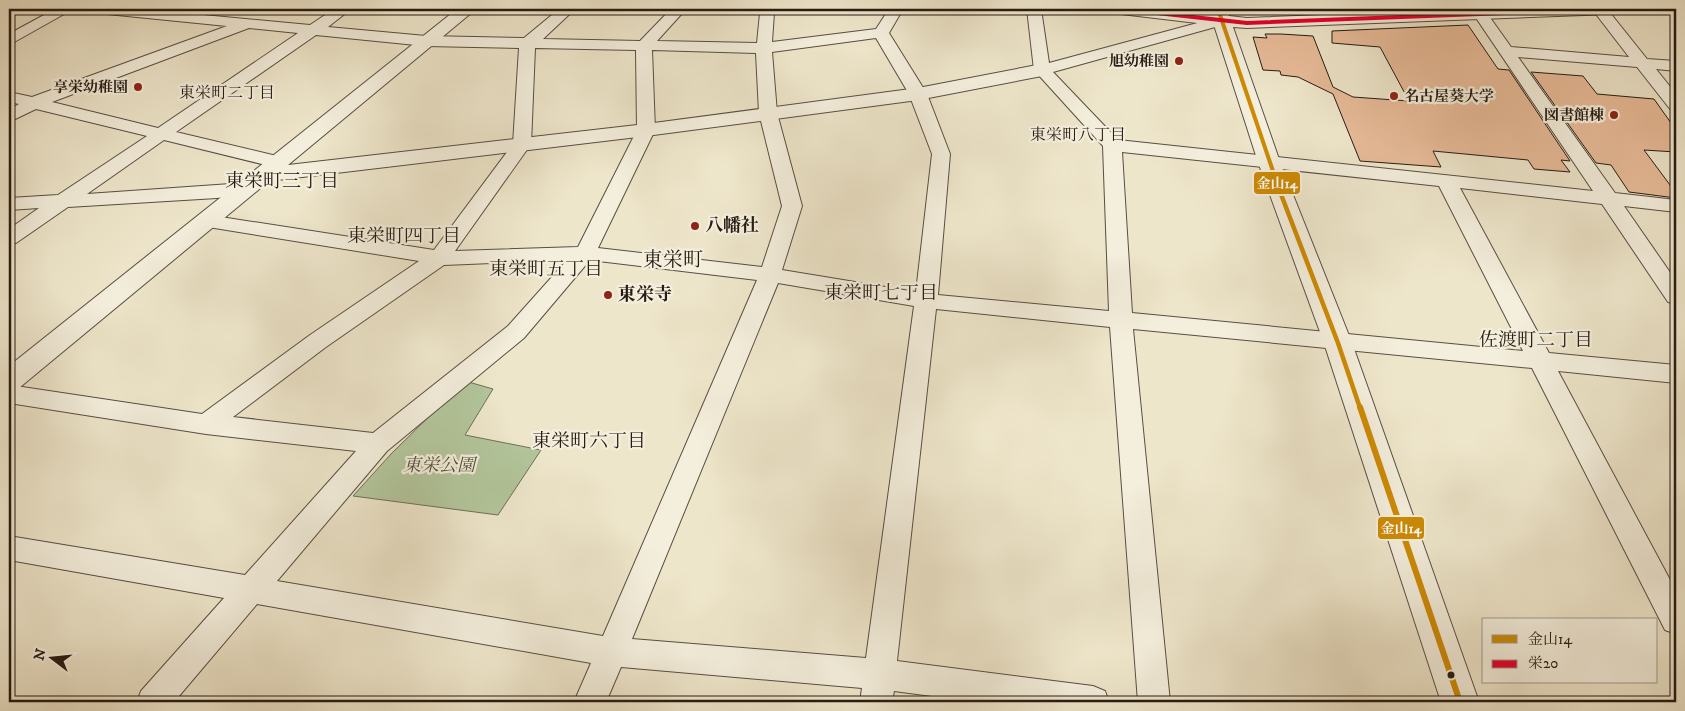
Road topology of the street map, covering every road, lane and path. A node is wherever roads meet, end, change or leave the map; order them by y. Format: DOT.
graph roads {
  1 [pos="66,9"];
  2 [pos="97,9"];
  3 [pos="272,9"];
  4 [pos="344,9"];
  5 [pos="467,9"];
  6 [pos="568,9"];
  7 [pos="679,9"];
  8 [pos="770,9"];
  9 [pos="896,9"];
  10 [pos="1034,9"];
  11 [pos="1121,9"];
  12 [pos="1603,9"];
  13 [pos="1479,12"];
  14 [pos="1348,14"];
  15 [pos="1220,15"];
  16 [pos="250,23"];
  17 [pos="314,29"];
  18 [pos="881,33"];
  19 [pos="9,40"];
  20 [pos="426,42"];
  21 [pos="527,44"];
  22 [pos="644,46"];
  23 [pos="764,48"];
  24 [pos="1507,51"];
  25 [pos="1643,63"];
  26 [pos="1676,66"];
  27 [pos="1042,70"];
  28 [pos="918,94"];
  29 [pos="9,97"];
  30 [pos="36,102"];
  31 [pos="1676,105"];
  32 [pos="768,113"];
  33 [pos="9,118"];
  34 [pos="646,130"];
  35 [pos="162,133"];
  36 [pos="522,144"];
  37 [pos="1112,145"];
  38 [pos="1269,162"];
  39 [pos="262,175"];
  40 [pos="1447,182"];
  41 [pos="1608,198"];
  42 [pos="61,202"];
  43 [pos="9,204"];
  44 [pos="1676,206"];
  45 [pos="208,221"];
  46 [pos="9,238"];
  47 [pos="585,253"];
  48 [pos="439,258"];
  49 [pos="770,275"];
  50 [pos="1676,297"];
  51 [pos="926,301"];
  52 [pos="1121,321"];
  53 [pos="1338,343"];
  54 [pos="1538,360"];
  55 [pos="1676,374"];
  56 [pos="9,381"];
  57 [pos="9,394"];
  58 [pos="206,424"];
  59 [pos="378,444"];
  60 [pos="9,548"];
  61 [pos="252,590"];
  62 [pos="1676,620"];
  63 [pos="612,652"];
  64 [pos="878,688"];
  65 [pos="153,702"];
  66 [pos="590,702"];
  67 [pos="1093,702"];
  68 [pos="1154,702"];
  69 [pos="1460,702"];
  1 -- 19 [label="street"];
  2 -- 16 [label="street"];
  3 -- 16 [label="street"];
  4 -- 17 [label="street"];
  5 -- 20 [label="street"];
  6 -- 21 [label="street"];
  7 -- 22 [label="street"];
  8 -- 23 [label="street"];
  9 -- 18 [label="street"];
  10 -- 27 [label="street"];
  11 -- 15 [label="street"];
  12 -- 13 [label="street"];
  12 -- 25 [label="street"];
  13 -- 14 [label="street"];
  13 -- 24 [label="street"];
  14 -- 15 [label="street"];
  15 -- 27 [label="street"];
  15 -- 38 [label="street"];
  16 -- 17 [label="street"];
  16 -- 30 [label="street"];
  17 -- 20 [label="street"];
  17 -- 35 [label="street"];
  18 -- 23 [label="street"];
  18 -- 28 [label="street"];
  20 -- 21 [label="street"];
  20 -- 39 [label="street"];
  21 -- 22 [label="street"];
  21 -- 36 [label="street"];
  22 -- 23 [label="street"];
  22 -- 34 [label="street"];
  23 -- 32 [label="street"];
  24 -- 25 [label="street"];
  24 -- 41 [label="street"];
  25 -- 26 [label="street"];
  25 -- 31 [label="street"];
  27 -- 28 [label="street"];
  27 -- 37 [label="street"];
  28 -- 32 [label="street"];
  28 -- 51 [label="street"];
  29 -- 30 [label="street"];
  30 -- 33 [label="street"];
  30 -- 35 [label="street"];
  32 -- 34 [label="street"];
  32 -- 49 [label="street"];
  34 -- 36 [label="street"];
  34 -- 47 [label="street"];
  35 -- 39 [label="street"];
  35 -- 42 [label="street"];
  36 -- 39 [label="street"];
  36 -- 48 [label="street"];
  37 -- 38 [label="street"];
  37 -- 52 [label="street"];
  38 -- 40 [label="street"];
  38 -- 53 [label="street"];
  39 -- 42 [label="street"];
  39 -- 45 [label="street"];
  40 -- 41 [label="street"];
  40 -- 54 [label="street"];
  41 -- 44 [label="street"];
  41 -- 50 [label="street"];
  42 -- 43 [label="street"];
  42 -- 46 [label="street"];
  45 -- 48 [label="street"];
  45 -- 56 [label="street"];
  47 -- 48 [label="street"];
  47 -- 49 [label="street"];
  47 -- 59 [label="street"];
  48 -- 58 [label="street"];
  49 -- 51 [label="street"];
  49 -- 63 [label="street"];
  51 -- 52 [label="street"];
  51 -- 64 [label="street"];
  52 -- 53 [label="street"];
  52 -- 68 [label="street"];
  53 -- 54 [label="street"];
  53 -- 69 [label="street"];
  54 -- 55 [label="street"];
  54 -- 62 [label="street"];
  57 -- 58 [label="street"];
  58 -- 59 [label="street"];
  59 -- 61 [label="street"];
  60 -- 61 [label="street"];
  61 -- 63 [label="street"];
  61 -- 65 [label="street"];
  63 -- 64 [label="street"];
  63 -- 66 [label="street"];
  64 -- 67 [label="street"];
}
